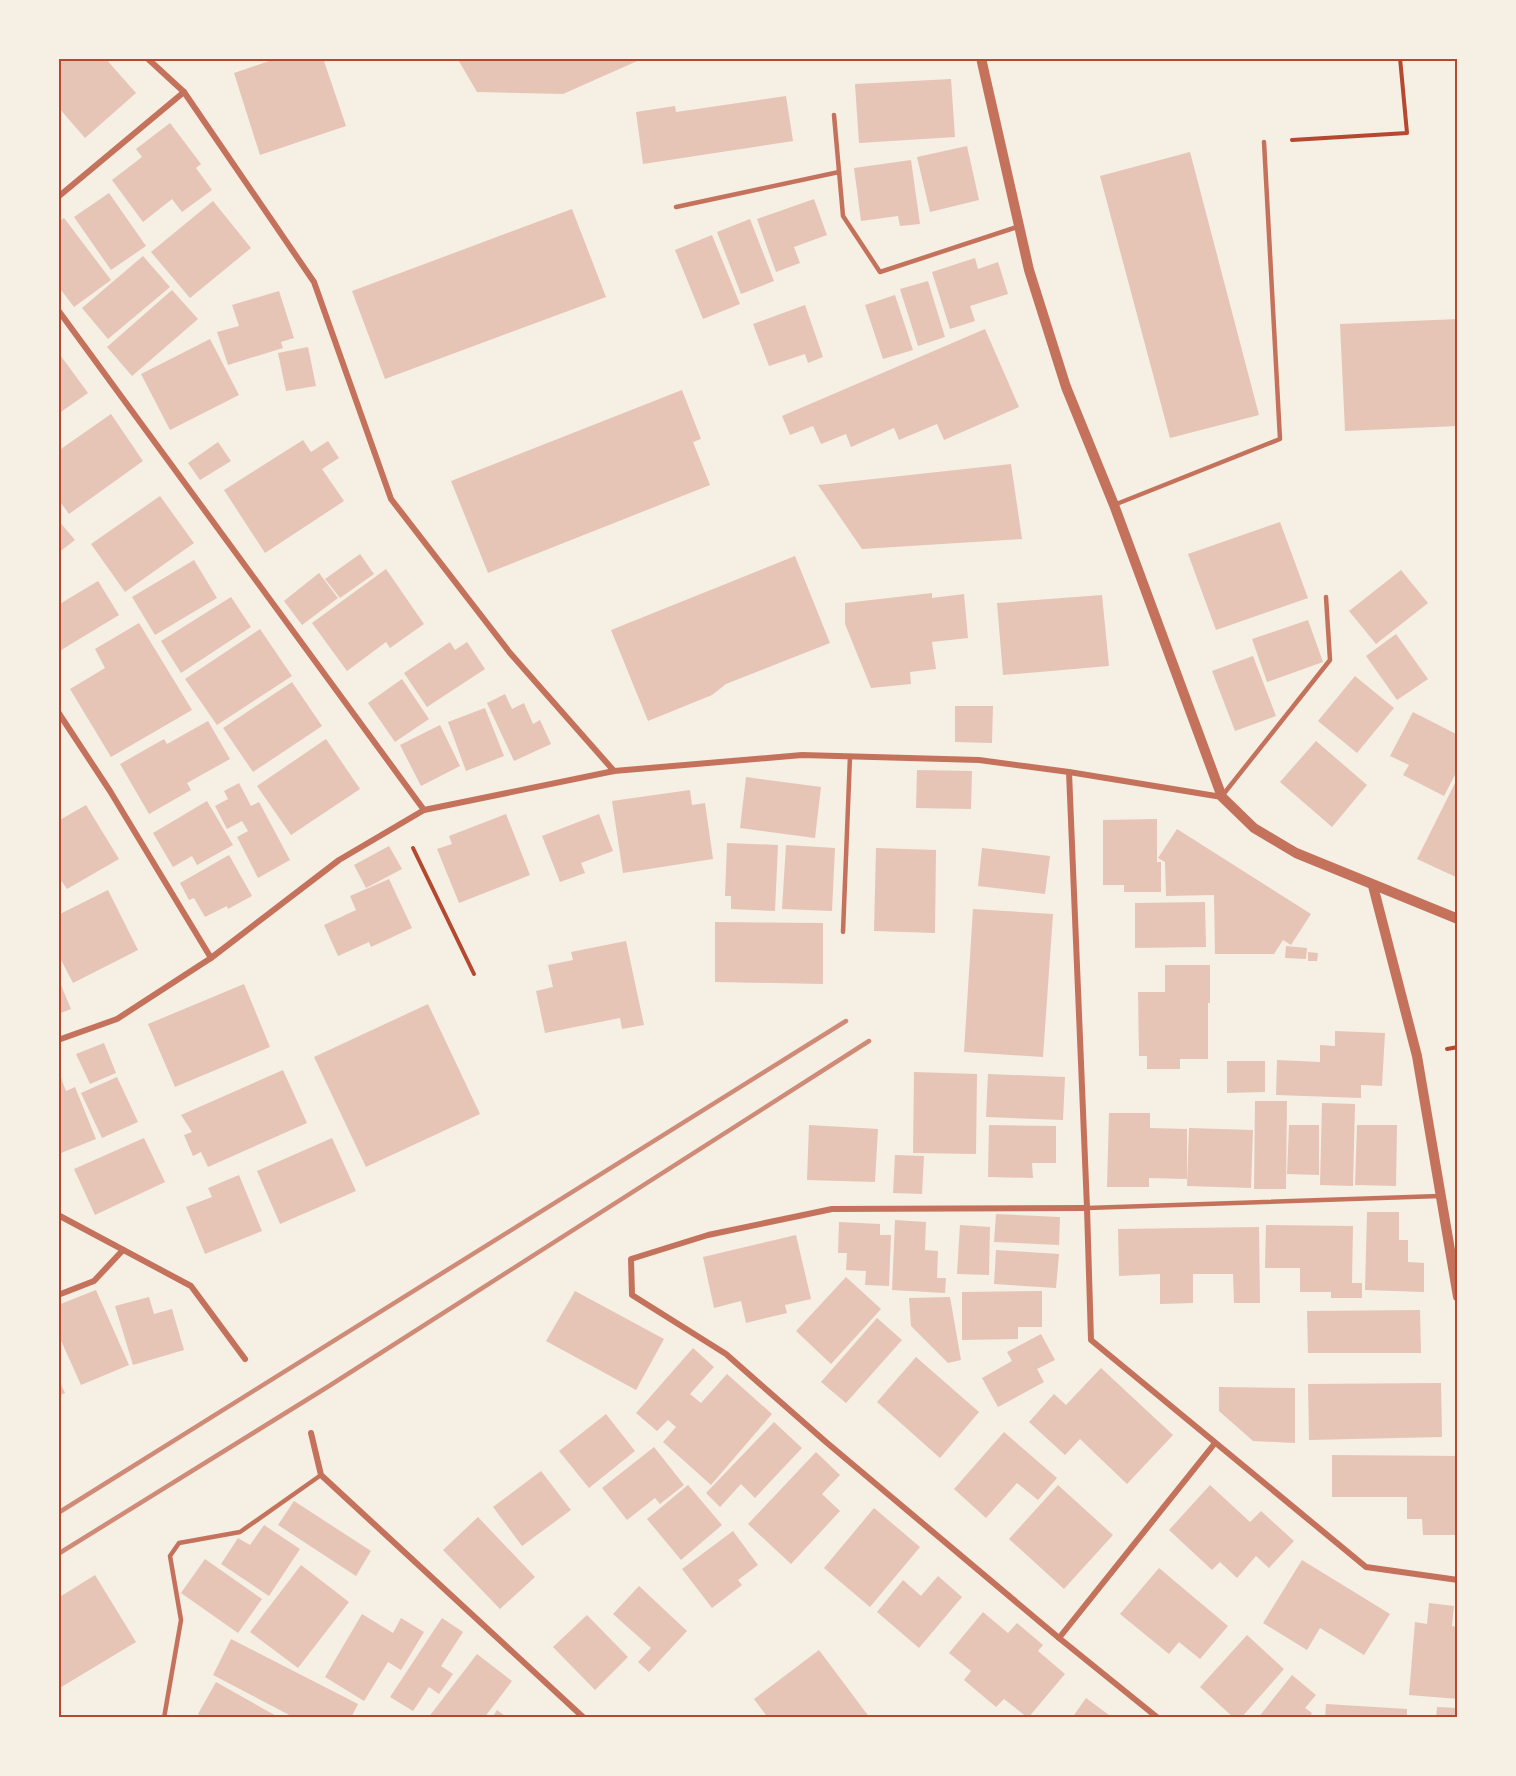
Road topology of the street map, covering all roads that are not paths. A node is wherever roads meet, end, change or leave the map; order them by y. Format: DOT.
graph roads {
  1 [pos="147,58"];
  2 [pos="981,58"];
  3 [pos="184,92"];
  4 [pos="834,115"];
  5 [pos="1264,142"];
  6 [pos="839,172"];
  7 [pos="58,197"];
  8 [pos="676,207"];
  9 [pos="1019,227"];
  10 [pos="58,310"];
  11 [pos="1114,505"];
  12 [pos="1326,597"];
  13 [pos="58,712"];
  14 [pos="850,756"];
  15 [pos="614,771"];
  16 [pos="1068,772"];
  17 [pos="1222,797"];
  18 [pos="424,810"];
  19 [pos="1374,886"];
  20 [pos="1458,919"];
  21 [pos="843,932"];
  22 [pos="211,958"];
  23 [pos="58,1040"];
  24 [pos="1440,1196"];
  25 [pos="1087,1208"];
  26 [pos="58,1215"];
  27 [pos="123,1250"];
  28 [pos="58,1295"];
  29 [pos="1458,1298"];
  30 [pos="245,1359"];
  31 [pos="311,1433"];
  32 [pos="1215,1443"];
  33 [pos="321,1475"];
  34 [pos="1458,1581"];
  35 [pos="1059,1638"];
  36 [pos="164,1718"];
  37 [pos="584,1718"];
  38 [pos="1158,1718"];
  1 -- 3 [label="street"];
  2 -- 9 [label="street"];
  3 -- 7 [label="street"];
  3 -- 15 [label="street"];
  4 -- 6 [label="lane"];
  5 -- 11 [label="lane"];
  6 -- 8 [label="lane"];
  6 -- 9 [label="lane"];
  9 -- 11 [label="street"];
  10 -- 18 [label="street"];
  11 -- 17 [label="street"];
  12 -- 17 [label="lane"];
  13 -- 22 [label="street"];
  14 -- 15 [label="street"];
  14 -- 16 [label="street"];
  14 -- 21 [label="lane"];
  15 -- 18 [label="street"];
  16 -- 17 [label="street"];
  16 -- 25 [label="street"];
  17 -- 19 [label="street"];
  18 -- 22 [label="street"];
  19 -- 20 [label="street"];
  19 -- 24 [label="street"];
  22 -- 23 [label="street"];
  24 -- 25 [label="lane"];
  24 -- 29 [label="street"];
  25 -- 32 [label="street"];
  25 -- 35 [label="street"];
  26 -- 27 [label="street"];
  27 -- 28 [label="street"];
  27 -- 30 [label="street"];
  31 -- 33 [label="street"];
  32 -- 34 [label="street"];
  32 -- 35 [label="street"];
  33 -- 36 [label="lane"];
  33 -- 37 [label="street"];
  35 -- 38 [label="street"];
}
